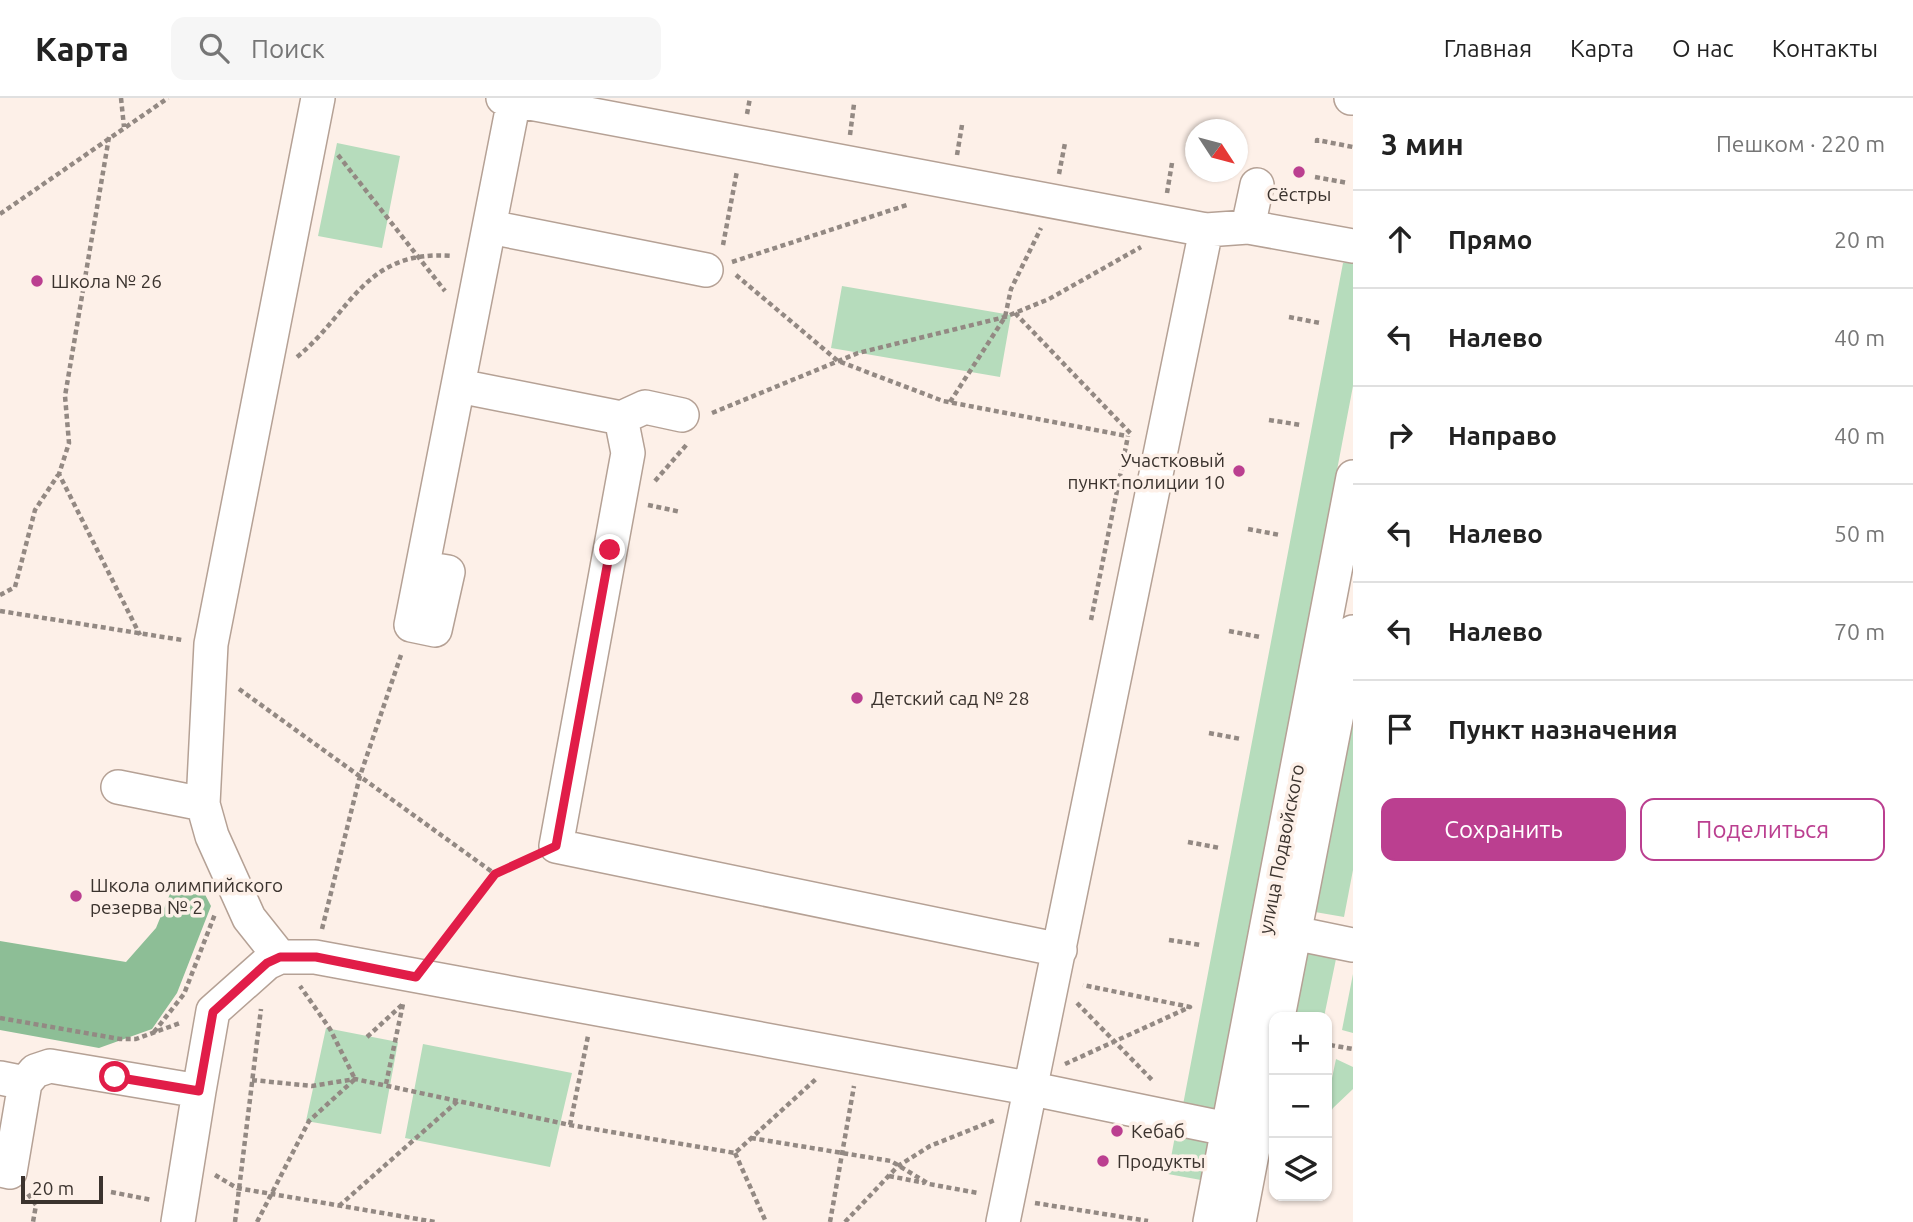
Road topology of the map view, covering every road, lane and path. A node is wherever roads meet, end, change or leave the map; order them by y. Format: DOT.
graph roads {
  1 [pos="121,98"];
  2 [pos="168,98"];
  3 [pos="318,98"];
  4 [pos="508,99"];
  5 [pos="124,127"];
  6 [pos="109,137"];
  7 [pos="1317,143"];
  8 [pos="742,144"];
  9 [pos="1353,147"];
  10 [pos="337,154"];
  11 [pos="1315,177"];
  12 [pos="1348,183"];
  13 [pos="1256,185"];
  14 [pos="1054,201"];
  15 [pos="909,204"];
  16 [pos="0,214"];
  17 [pos="1161,221"];
  18 [pos="491,227"];
  19 [pos="1248,227"];
  20 [pos="1206,230"];
  21 [pos="1353,246"];
  22 [pos="419,257"];
  23 [pos="484,259"];
  24 [pos="714,267"];
  25 [pos="1015,313"];
  26 [pos="1005,317"];
  27 [pos="1289,317"];
  28 [pos="1320,323"];
  29 [pos="471,325"];
  30 [pos="838,361"];
  31 [pos="262,386"];
  32 [pos="459,386"];
  33 [pos="950,402"];
  34 [pos="621,418"];
  35 [pos="1269,420"];
  36 [pos="700,421"];
  37 [pos="1301,425"];
  38 [pos="1129,434"];
  39 [pos="1159,464"];
  40 [pos="58,474"];
  41 [pos="1353,477"];
  42 [pos="654,483"];
  43 [pos="1248,529"];
  44 [pos="1280,535"];
  45 [pos="0,595"];
  46 [pos="0,611"];
  47 [pos="1091,620"];
  48 [pos="411,625"];
  49 [pos="1228,631"];
  50 [pos="1353,632"];
  51 [pos="140,635"];
  52 [pos="1260,637"];
  53 [pos="210,656"];
  54 [pos="1209,733"];
  55 [pos="1241,739"];
  56 [pos="360,776"];
  57 [pos="118,787"];
  58 [pos="203,804"];
  59 [pos="1188,842"];
  60 [pos="556,846"];
  61 [pos="1220,848"];
  62 [pos="495,874"];
  63 [pos="217,908"];
  64 [pos="1294,933"];
  65 [pos="1169,940"];
  66 [pos="1353,945"];
  67 [pos="1201,946"];
  68 [pos="316,957"];
  69 [pos="274,960"];
  70 [pos="1057,965"];
  71 [pos="410,990"];
  72 [pos="593,1009"];
  73 [pos="213,1012"];
  74 [pos="1279,1012"];
  75 [pos="0,1018"];
  76 [pos="155,1032"];
  77 [pos="367,1037"];
  78 [pos="1114,1043"];
  79 [pos="1332,1045"];
  80 [pos="1353,1049"];
  81 [pos="1269,1053"];
  82 [pos="852,1056"];
  83 [pos="355,1079"];
  84 [pos="252,1080"];
  85 [pos="13,1081"];
  86 [pos="386,1084"];
  87 [pos="1032,1090"];
  88 [pos="1162,1090"];
  89 [pos="199,1091"];
  90 [pos="459,1100"];
  91 [pos="570,1125"];
  92 [pos="1241,1133"];
  93 [pos="750,1138"];
  94 [pos="735,1153"];
  95 [pos="842,1153"];
  96 [pos="188,1159"];
  97 [pos="898,1166"];
  98 [pos="0,1170"];
  99 [pos="888,1176"];
  100 [pos="929,1184"];
  101 [pos="237,1188"];
  102 [pos="111,1192"];
  103 [pos="273,1194"];
  104 [pos="339,1206"];
  105 [pos="1006,1210"];
  106 [pos="34,1212"];
  107 [pos="180,1214"];
  108 [pos="1149,1221"];
  109 [pos="33,1222"];
  110 [pos="235,1222"];
  111 [pos="257,1222"];
  112 [pos="435,1222"];
  113 [pos="766,1222"];
  114 [pos="830,1222"];
  115 [pos="845,1222"];
  116 [pos="1210,1222"];
  117 [pos="1239,1222"];
  1 -- 5 [label="path"];
  2 -- 5 [label="path"];
  3 -- 31 [label="street"];
  4 -- 8 [label="street"];
  4 -- 18 [label="street"];
  5 -- 6 [label="path"];
  6 -- 16 [label="path"];
  6 -- 40 [label="path"];
  7 -- 9 [label="path"];
  8 -- 14 [label="street"];
  8 -- 24 [label="path"];
  10 -- 22 [label="path"];
  11 -- 12 [label="path"];
  13 -- 19 [label="street"];
  14 -- 17 [label="street"];
  14 -- 26 [label="path"];
  15 -- 24 [label="path"];
  17 -- 20 [label="street"];
  17 -- 25 [label="path"];
  18 -- 23 [label="street"];
  18 -- 24 [label="street"];
  19 -- 20 [label="street"];
  19 -- 21 [label="street"];
  20 -- 39 [label="street"];
  22 -- 23 [label="path"];
  22 -- 29 [label="path"];
  22 -- 31 [label="path"];
  23 -- 29 [label="street"];
  24 -- 30 [label="path"];
  25 -- 26 [label="path"];
  25 -- 38 [label="path"];
  26 -- 30 [label="path"];
  26 -- 33 [label="path"];
  27 -- 28 [label="path"];
  29 -- 32 [label="street"];
  30 -- 33 [label="path"];
  30 -- 36 [label="path"];
  31 -- 53 [label="street"];
  32 -- 34 [label="street"];
  32 -- 48 [label="street"];
  33 -- 38 [label="path"];
  34 -- 36 [label="street"];
  34 -- 60 [label="street"];
  35 -- 37 [label="path"];
  36 -- 42 [label="path"];
  38 -- 39 [label="path"];
  38 -- 47 [label="path"];
  39 -- 70 [label="street"];
  40 -- 45 [label="path"];
  40 -- 51 [label="path"];
  41 -- 92 [label="street, улица Подвойского"];
  43 -- 44 [label="path"];
  46 -- 51 [label="path"];
  48 -- 56 [label="path"];
  49 -- 52 [label="path"];
  50 -- 64 [label="street, улица Подвойского"];
  51 -- 53 [label="path"];
  53 -- 56 [label="path"];
  53 -- 58 [label="street"];
  54 -- 55 [label="path"];
  56 -- 62 [label="path"];
  56 -- 68 [label="path"];
  57 -- 58 [label="street"];
  58 -- 69 [label="street"];
  59 -- 61 [label="path"];
  60 -- 62 [label="path"];
  60 -- 70 [label="street"];
  62 -- 71 [label="path"];
  63 -- 76 [label="path"];
  64 -- 66 [label="street"];
  64 -- 74 [label="street, улица Подвойского"];
  65 -- 67 [label="path"];
  68 -- 69 [label="street"];
  68 -- 71 [label="street"];
  69 -- 73 [label="street"];
  69 -- 83 [label="path"];
  69 -- 84 [label="path"];
  70 -- 78 [label="path"];
  70 -- 78 [label="path"];
  70 -- 87 [label="street"];
  71 -- 72 [label="street"];
  71 -- 77 [label="path"];
  71 -- 86 [label="path"];
  72 -- 82 [label="street"];
  72 -- 91 [label="path"];
  73 -- 76 [label="path"];
  73 -- 89 [label="street"];
  75 -- 76 [label="path"];
  78 -- 87 [label="path"];
  78 -- 88 [label="path"];
  79 -- 80 [label="path"];
  81 -- 92 [label="street, улица Подвойского"];
  82 -- 87 [label="street"];
  82 -- 93 [label="path"];
  82 -- 95 [label="path"];
  83 -- 84 [label="path"];
  83 -- 86 [label="path"];
  83 -- 103 [label="path"];
  84 -- 101 [label="path"];
  85 -- 89 [label="street"];
  85 -- 98 [label="street"];
  86 -- 90 [label="path"];
  87 -- 92 [label="street"];
  87 -- 97 [label="path"];
  87 -- 105 [label="street"];
  89 -- 96 [label="street"];
  90 -- 91 [label="path"];
  90 -- 104 [label="path"];
  91 -- 94 [label="path"];
  92 -- 116 [label="street, улица Подвойского"];
  92 -- 117 [label="street, улица Подвойского"];
  93 -- 94 [label="path"];
  93 -- 95 [label="path"];
  94 -- 113 [label="path"];
  95 -- 97 [label="path"];
  95 -- 114 [label="path"];
  96 -- 101 [label="path"];
  96 -- 107 [label="street"];
  97 -- 99 [label="path"];
  97 -- 100 [label="path"];
  99 -- 100 [label="path"];
  99 -- 115 [label="path"];
  100 -- 105 [label="path"];
  101 -- 103 [label="path"];
  101 -- 110 [label="path"];
  102 -- 107 [label="path"];
  103 -- 104 [label="path"];
  103 -- 111 [label="path"];
  104 -- 112 [label="path"];
  105 -- 108 [label="path"];
  106 -- 109 [label="path"];
}
